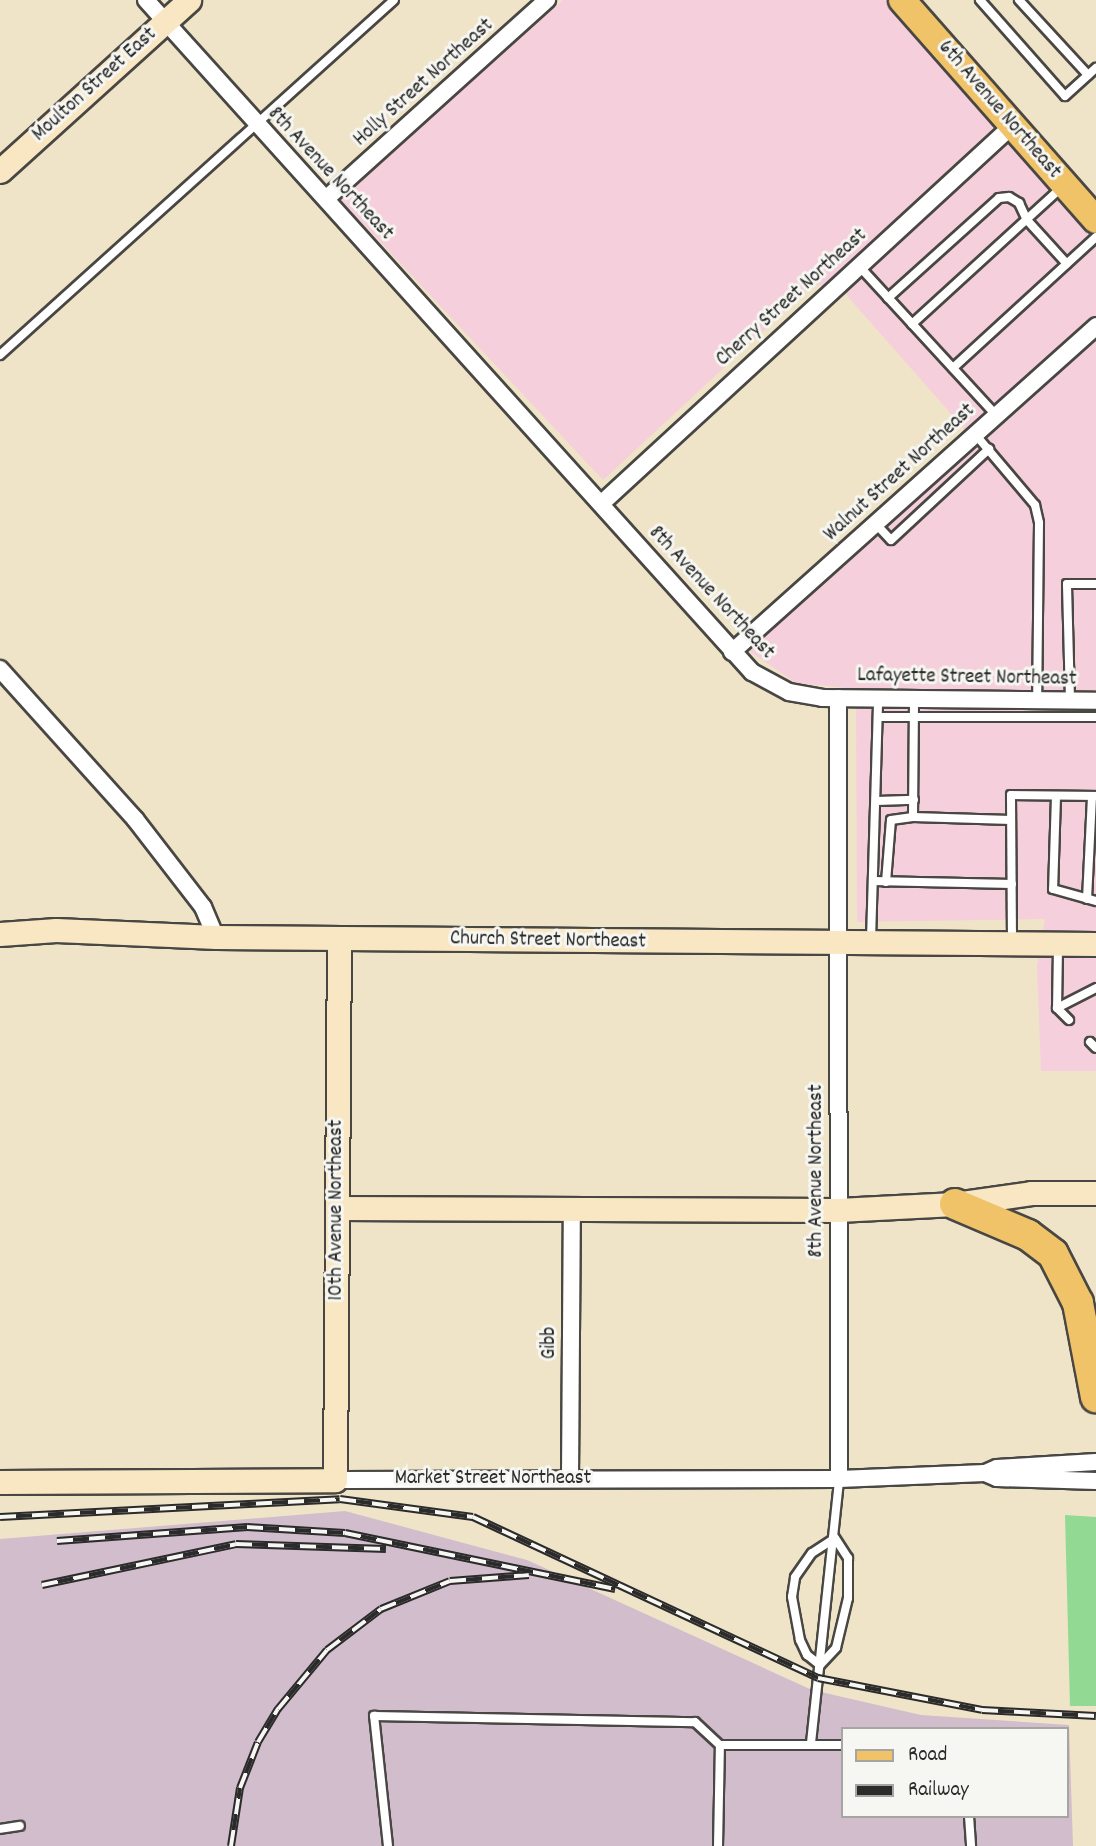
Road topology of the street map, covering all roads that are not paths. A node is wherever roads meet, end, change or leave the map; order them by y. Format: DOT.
graph roads {
  1 [pos="146,0"];
  2 [pos="189,0"];
  3 [pos="394,0"];
  4 [pos="547,0"];
  5 [pos="902,0"];
  6 [pos="980,0"];
  7 [pos="1019,0"];
  8 [pos="165,21"];
  9 [pos="1096,68"];
  10 [pos="1088,75"];
  11 [pos="254,124"];
  12 [pos="1012,126"];
  13 [pos="0,171"];
  14 [pos="1065,185"];
  15 [pos="328,197"];
  16 [pos="1027,220"];
  17 [pos="1096,220"];
  18 [pos="1096,237"];
  19 [pos="1067,264"];
  20 [pos="859,266"];
  21 [pos="888,298"];
  22 [pos="912,324"];
  23 [pos="1096,326"];
  24 [pos="0,355"];
  25 [pos="953,368"];
  26 [pos="996,415"];
  27 [pos="975,434"];
  28 [pos="989,449"];
  29 [pos="602,503"];
  30 [pos="875,523"];
  31 [pos="1096,584"];
  32 [pos="732,652"];
  33 [pos="0,669"];
  34 [pos="838,698"];
  35 [pos="878,698"];
  36 [pos="914,698"];
  37 [pos="1037,700"];
  38 [pos="1070,700"];
  39 [pos="1096,701"];
  40 [pos="878,717"];
  41 [pos="914,718"];
  42 [pos="1096,718"];
  43 [pos="1056,796"];
  44 [pos="1094,796"];
  45 [pos="914,800"];
  46 [pos="877,801"];
  47 [pos="914,817"];
  48 [pos="1011,820"];
  49 [pos="873,881"];
  50 [pos="886,882"];
  51 [pos="1012,884"];
  52 [pos="1092,900"];
  53 [pos="0,934"];
  54 [pos="216,937"];
  55 [pos="339,939"];
  56 [pos="871,943"];
  57 [pos="1012,943"];
  58 [pos="838,944"];
  59 [pos="1058,944"];
  60 [pos="1096,944"];
  61 [pos="1096,988"];
  62 [pos="1072,1000"];
  63 [pos="1057,1008"];
  64 [pos="1080,1008"];
  65 [pos="1069,1020"];
  66 [pos="1096,1193"];
  67 [pos="955,1204"];
  68 [pos="337,1208"];
  69 [pos="572,1208"];
  70 [pos="838,1210"];
  71 [pos="1096,1397"];
  72 [pos="1096,1462"];
  73 [pos="985,1474"];
  74 [pos="570,1478"];
  75 [pos="839,1479"];
  76 [pos="335,1480"];
  77 [pos="1096,1481"];
  78 [pos="0,1482"];
  79 [pos="835,1538"];
  80 [pos="820,1665"];
  81 [pos="811,1743"];
  82 [pos="720,1745"];
  83 [pos="841,1745"];
  84 [pos="969,1818"];
  85 [pos="20,1826"];
  86 [pos="0,1829"];
  87 [pos="388,1846"];
  88 [pos="718,1846"];
  89 [pos="971,1846"];
  1 -- 8 [label="street, 8th Avenue Northeast"];
  2 -- 8 [label="street, Moulton Street East"];
  3 -- 11 [label="lane"];
  4 -- 15 [label="street, Holly Street Northeast"];
  5 -- 12 [label="main road, 6th Avenue Northeast"];
  6 -- 10 [label="lane"];
  7 -- 10 [label="lane"];
  8 -- 11 [label="street, 8th Avenue Northeast"];
  8 -- 13 [label="street, Moulton Street East"];
  9 -- 10 [label="lane"];
  11 -- 15 [label="street, 8th Avenue Northeast"];
  11 -- 24 [label="lane"];
  12 -- 14 [label="main road, 6th Avenue Northeast"];
  12 -- 20 [label="street, Cherry Street Northeast"];
  14 -- 16 [label="lane"];
  14 -- 17 [label="main road, 6th Avenue Northeast"];
  15 -- 29 [label="street, 8th Avenue Northeast"];
  16 -- 19 [label="lane"];
  16 -- 21 [label="lane"];
  16 -- 22 [label="lane"];
  18 -- 19 [label="lane"];
  19 -- 25 [label="lane"];
  20 -- 21 [label="lane"];
  20 -- 29 [label="street, Cherry Street Northeast"];
  21 -- 22 [label="lane"];
  22 -- 25 [label="lane"];
  23 -- 26 [label="street, Walnut Street Northeast"];
  25 -- 26 [label="lane"];
  26 -- 27 [label="street, Walnut Street Northeast"];
  27 -- 28 [label="lane"];
  27 -- 30 [label="street, Walnut Street Northeast"];
  28 -- 30 [label="lane"];
  28 -- 37 [label="lane"];
  29 -- 32 [label="street, 8th Avenue Northeast"];
  30 -- 32 [label="street, Walnut Street Northeast"];
  31 -- 38 [label="lane"];
  32 -- 34 [label="street, 8th Avenue Northeast"];
  33 -- 54 [label="street"];
  34 -- 35 [label="street, Lafayette Street Northeast"];
  34 -- 58 [label="street, 8th Avenue Northeast"];
  35 -- 36 [label="street, Lafayette Street Northeast"];
  35 -- 40 [label="lane"];
  36 -- 37 [label="street, Lafayette Street Northeast"];
  36 -- 41 [label="lane"];
  37 -- 38 [label="street, Lafayette Street Northeast"];
  38 -- 39 [label="street, Lafayette Street Northeast"];
  40 -- 41 [label="lane"];
  40 -- 46 [label="lane"];
  41 -- 42 [label="lane"];
  41 -- 45 [label="lane"];
  43 -- 44 [label="lane"];
  43 -- 48 [label="lane"];
  43 -- 52 [label="lane"];
  44 -- 52 [label="lane"];
  45 -- 46 [label="lane"];
  45 -- 47 [label="lane"];
  46 -- 49 [label="lane"];
  47 -- 48 [label="lane"];
  47 -- 50 [label="lane"];
  48 -- 51 [label="lane"];
  49 -- 50 [label="lane"];
  49 -- 56 [label="lane"];
  50 -- 51 [label="lane"];
  51 -- 57 [label="lane"];
  53 -- 54 [label="street, Church Street Northeast"];
  54 -- 55 [label="street, Church Street Northeast"];
  55 -- 58 [label="street, Church Street Northeast"];
  55 -- 68 [label="street, 10th Avenue Northeast"];
  56 -- 57 [label="street, Church Street Northeast"];
  56 -- 58 [label="street, Church Street Northeast"];
  57 -- 59 [label="street, Church Street Northeast"];
  58 -- 70 [label="street, 8th Avenue Northeast"];
  59 -- 60 [label="street, Church Street Northeast"];
  59 -- 63 [label="lane"];
  61 -- 62 [label="lane"];
  62 -- 63 [label="lane"];
  62 -- 64 [label="lane"];
  63 -- 65 [label="lane"];
  66 -- 67 [label="street"];
  67 -- 70 [label="street"];
  67 -- 71 [label="highway"];
  68 -- 69 [label="street"];
  68 -- 76 [label="street, 10th Avenue Northeast"];
  69 -- 70 [label="street"];
  69 -- 74 [label="street, Gibb"];
  70 -- 75 [label="street, 8th Avenue Northeast"];
  72 -- 73 [label="street, Market Street Northeast"];
  73 -- 75 [label="street, Market Street Northeast"];
  73 -- 77 [label="street, Market Street Northeast"];
  74 -- 75 [label="street, Market Street Northeast"];
  74 -- 76 [label="street, Market Street Northeast"];
  75 -- 79 [label="lane"];
  76 -- 78 [label="street, Market Street Northeast"];
  79 -- 80 [label="lane"];
  79 -- 80 [label="lane"];
  79 -- 80 [label="lane"];
  80 -- 81 [label="lane"];
  81 -- 82 [label="lane"];
  81 -- 83 [label="lane"];
  82 -- 87 [label="lane"];
  82 -- 88 [label="lane"];
  84 -- 89 [label="lane"];
  85 -- 86 [label="lane"];
}
